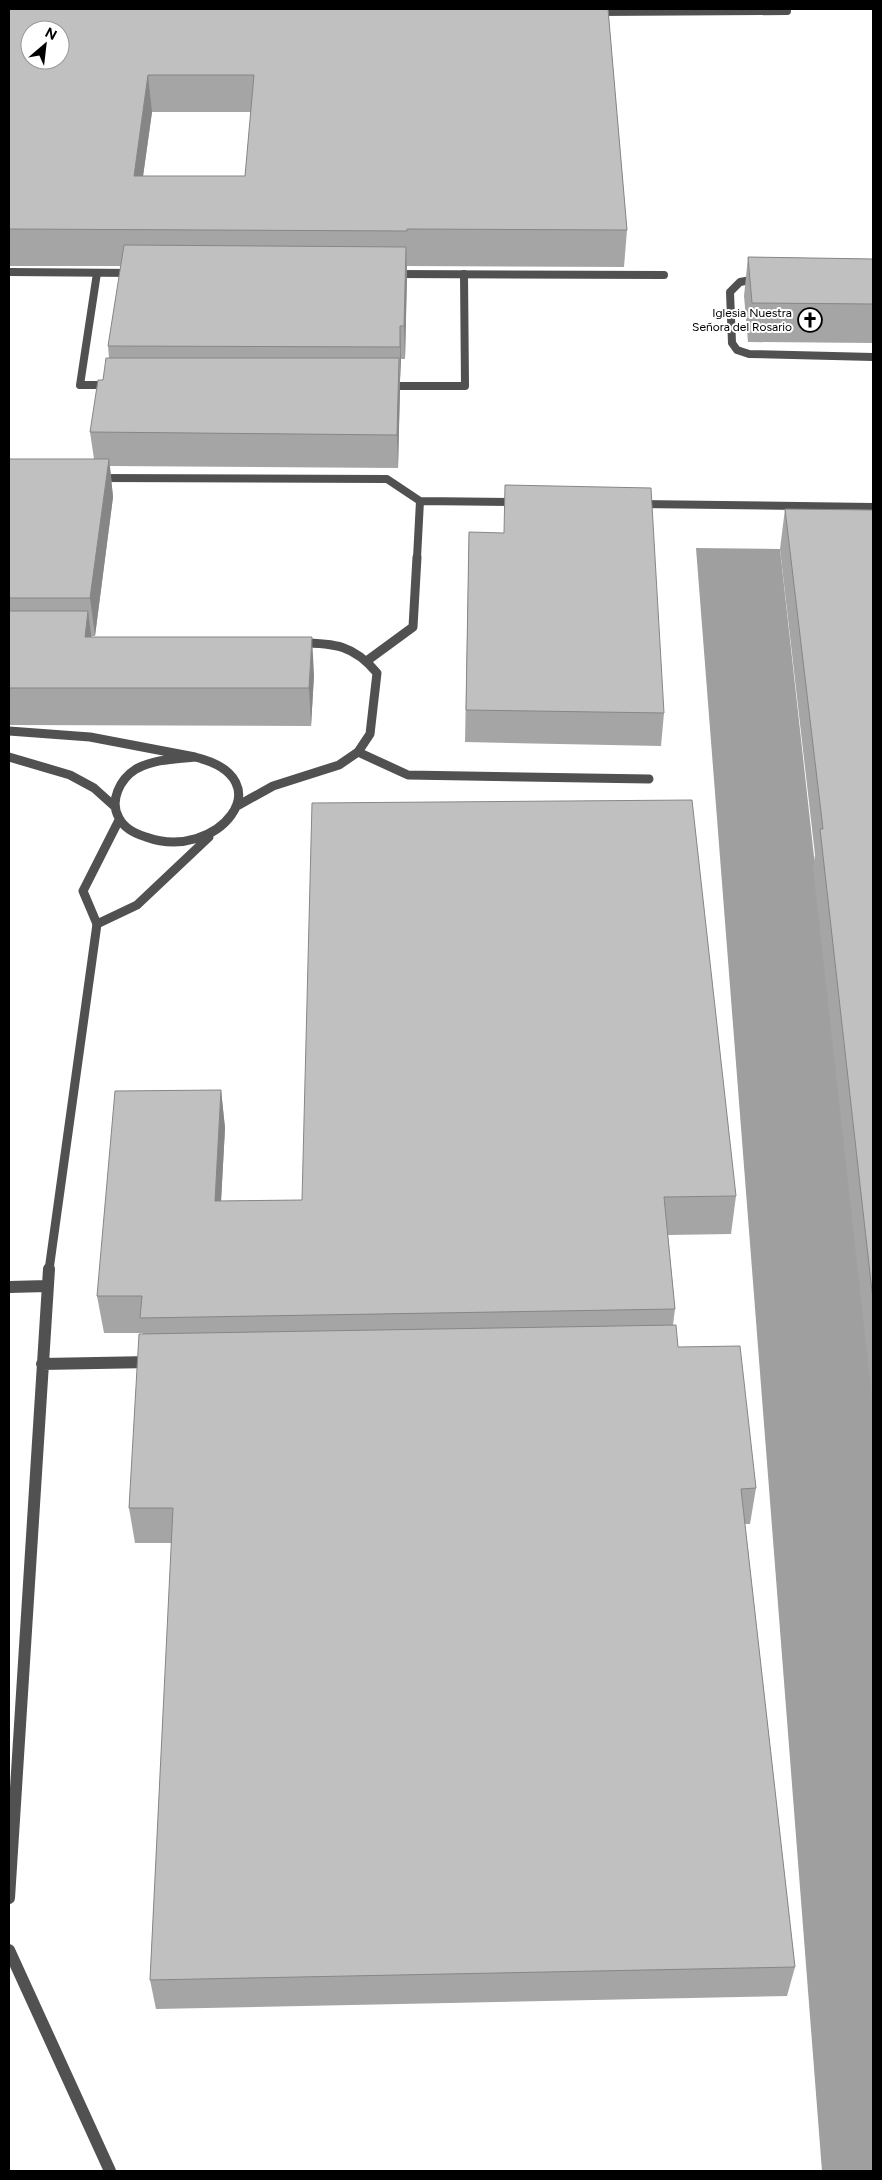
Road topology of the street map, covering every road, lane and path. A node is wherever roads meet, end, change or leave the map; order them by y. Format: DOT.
graph roads {
  1 [pos="603,10"];
  2 [pos="787,11"];
  3 [pos="583,12"];
  4 [pos="9,272"];
  5 [pos="97,273"];
  6 [pos="147,273"];
  7 [pos="385,274"];
  8 [pos="464,274"];
  9 [pos="664,275"];
  10 [pos="764,279"];
  11 [pos="873,357"];
  12 [pos="119,385"];
  13 [pos="376,386"];
  14 [pos="88,478"];
  15 [pos="420,501"];
  16 [pos="528,502"];
  17 [pos="625,504"];
  18 [pos="873,507"];
  19 [pos="293,643"];
  20 [pos="368,660"];
  21 [pos="9,731"];
  22 [pos="358,752"];
  23 [pos="9,757"];
  24 [pos="196,757"];
  25 [pos="649,778"];
  26 [pos="114,806"];
  27 [pos="238,806"];
  28 [pos="119,820"];
  29 [pos="215,832"];
  30 [pos="97,924"];
  31 [pos="47,1286"];
  32 [pos="9,1287"];
  33 [pos="161,1362"];
  34 [pos="42,1364"];
  35 [pos="9,1898"];
  36 [pos="9,1950"];
  37 [pos="110,2171"];
  1 -- 2 [label="street"];
  1 -- 3 [label="street"];
  4 -- 5 [label="street"];
  5 -- 6 [label="street"];
  5 -- 12 [label="street"];
  7 -- 8 [label="street"];
  8 -- 9 [label="street"];
  8 -- 13 [label="street"];
  10 -- 11 [label="street"];
  14 -- 15 [label="street"];
  15 -- 16 [label="street"];
  15 -- 20 [label="street"];
  17 -- 18 [label="street"];
  19 -- 20 [label="street"];
  20 -- 22 [label="street"];
  21 -- 24 [label="street"];
  22 -- 25 [label="street"];
  22 -- 27 [label="street"];
  23 -- 26 [label="street"];
  24 -- 26 [label="street"];
  24 -- 27 [label="street"];
  26 -- 28 [label="street"];
  27 -- 29 [label="street"];
  28 -- 29 [label="street"];
  28 -- 30 [label="street"];
  29 -- 30 [label="street"];
  30 -- 31 [label="street"];
  31 -- 32 [label="street"];
  31 -- 34 [label="street"];
  33 -- 34 [label="street"];
  34 -- 35 [label="street"];
  36 -- 37 [label="street"];
}
